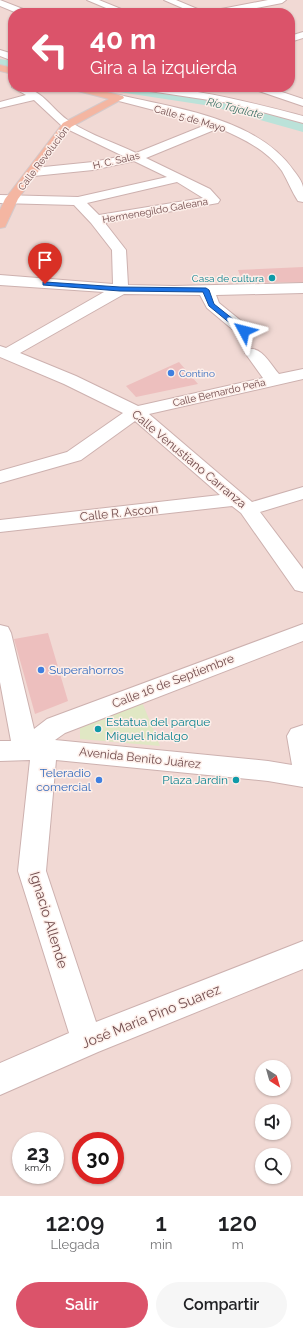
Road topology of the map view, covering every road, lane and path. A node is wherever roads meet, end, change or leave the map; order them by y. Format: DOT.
graph roads {
  1 [pos="91,0"];
  2 [pos="168,0"];
  3 [pos="231,0"];
  4 [pos="282,0"];
  5 [pos="0,3"];
  6 [pos="12,8"];
  7 [pos="113,8"];
  8 [pos="189,8"];
  9 [pos="237,8"];
  10 [pos="27,92"];
  11 [pos="94,92"];
  12 [pos="134,92"];
  13 [pos="173,92"];
  14 [pos="271,92"];
  15 [pos="36,96"];
  16 [pos="119,98"];
  17 [pos="303,103"];
  18 [pos="0,105"];
  19 [pos="303,120"];
  20 [pos="67,125"];
  21 [pos="217,125"];
  22 [pos="137,157"];
  23 [pos="34,172"];
  24 [pos="178,178"];
  25 [pos="303,198"];
  26 [pos="6,199"];
  27 [pos="78,202"];
  28 [pos="96,220"];
  29 [pos="0,224"];
  30 [pos="0,280"];
  31 [pos="303,288"];
  32 [pos="120,289"];
  33 [pos="206,290"];
  34 [pos="244,331"];
  35 [pos="4,352"];
  36 [pos="253,353"];
  37 [pos="303,374"];
  38 [pos="274,380"];
  39 [pos="136,412"];
  40 [pos="0,477"];
  41 [pos="303,492"];
  42 [pos="243,504"];
  43 [pos="0,526"];
  44 [pos="303,585"];
  45 [pos="303,632"];
  46 [pos="0,633"];
  47 [pos="303,735"];
  48 [pos="35,749"];
  49 [pos="0,751"];
  50 [pos="303,761"];
  51 [pos="303,777"];
  52 [pos="303,955"];
  53 [pos="87,1041"];
  54 [pos="0,1079"];
  1 -- 7 [label="street"];
  2 -- 8 [label="street"];
  3 -- 9 [label="street"];
  4 -- 9 [label="street"];
  5 -- 6 [label="street"];
  10 -- 15 [label="street"];
  11 -- 16 [label="main road, Calle 5 de Mayo"];
  12 -- 16 [label="street, Calle Revolución"];
  13 -- 19 [label="street"];
  14 -- 17 [label="street"];
  15 -- 18 [label="street"];
  15 -- 20 [label="street"];
  16 -- 20 [label="main road, Calle Revolución"];
  16 -- 21 [label="street, Calle 5 de Mayo"];
  20 -- 22 [label="street"];
  20 -- 23 [label="main road, Calle Revolución"];
  21 -- 22 [label="street, H. C. Salas"];
  21 -- 25 [label="street, Calle 5 de Mayo"];
  22 -- 23 [label="street, H. C. Salas"];
  22 -- 24 [label="street"];
  23 -- 26 [label="main road, Calle Revolución"];
  24 -- 27 [label="street"];
  24 -- 28 [label="street, Hermenegildo Galeana"];
  26 -- 27 [label="street"];
  26 -- 29 [label="main road, Calle Revolución"];
  27 -- 28 [label="street"];
  28 -- 32 [label="street"];
  30 -- 32 [label="street"];
  31 -- 33 [label="street"];
  32 -- 33 [label="street"];
  32 -- 35 [label="street"];
  33 -- 34 [label="street"];
  35 -- 39 [label="street, Calle Venustiano Carranza"];
  36 -- 38 [label="street"];
  37 -- 38 [label="street, Calle Bernardo Peña"];
  38 -- 39 [label="street, Calle Bernardo Peña"];
  39 -- 40 [label="street"];
  39 -- 42 [label="street, Calle Venustiano Carranza"];
  41 -- 42 [label="street, Calle R. Ascon"];
  42 -- 43 [label="street, Calle R. Ascon"];
  42 -- 44 [label="street, Calle Venustiano Carranza"];
  45 -- 48 [label="street, Calle 16 de Septiembre"];
  46 -- 48 [label="street, Ignacio Allende"];
  47 -- 50 [label="street"];
  48 -- 49 [label="street, Avenida Benito Juárez"];
  48 -- 51 [label="street, Avenida Benito Juárez"];
  48 -- 53 [label="street, Ignacio Allende"];
  52 -- 53 [label="street, José María Pino Suarez"];
  53 -- 54 [label="street, José María Pino Suarez"];
}
